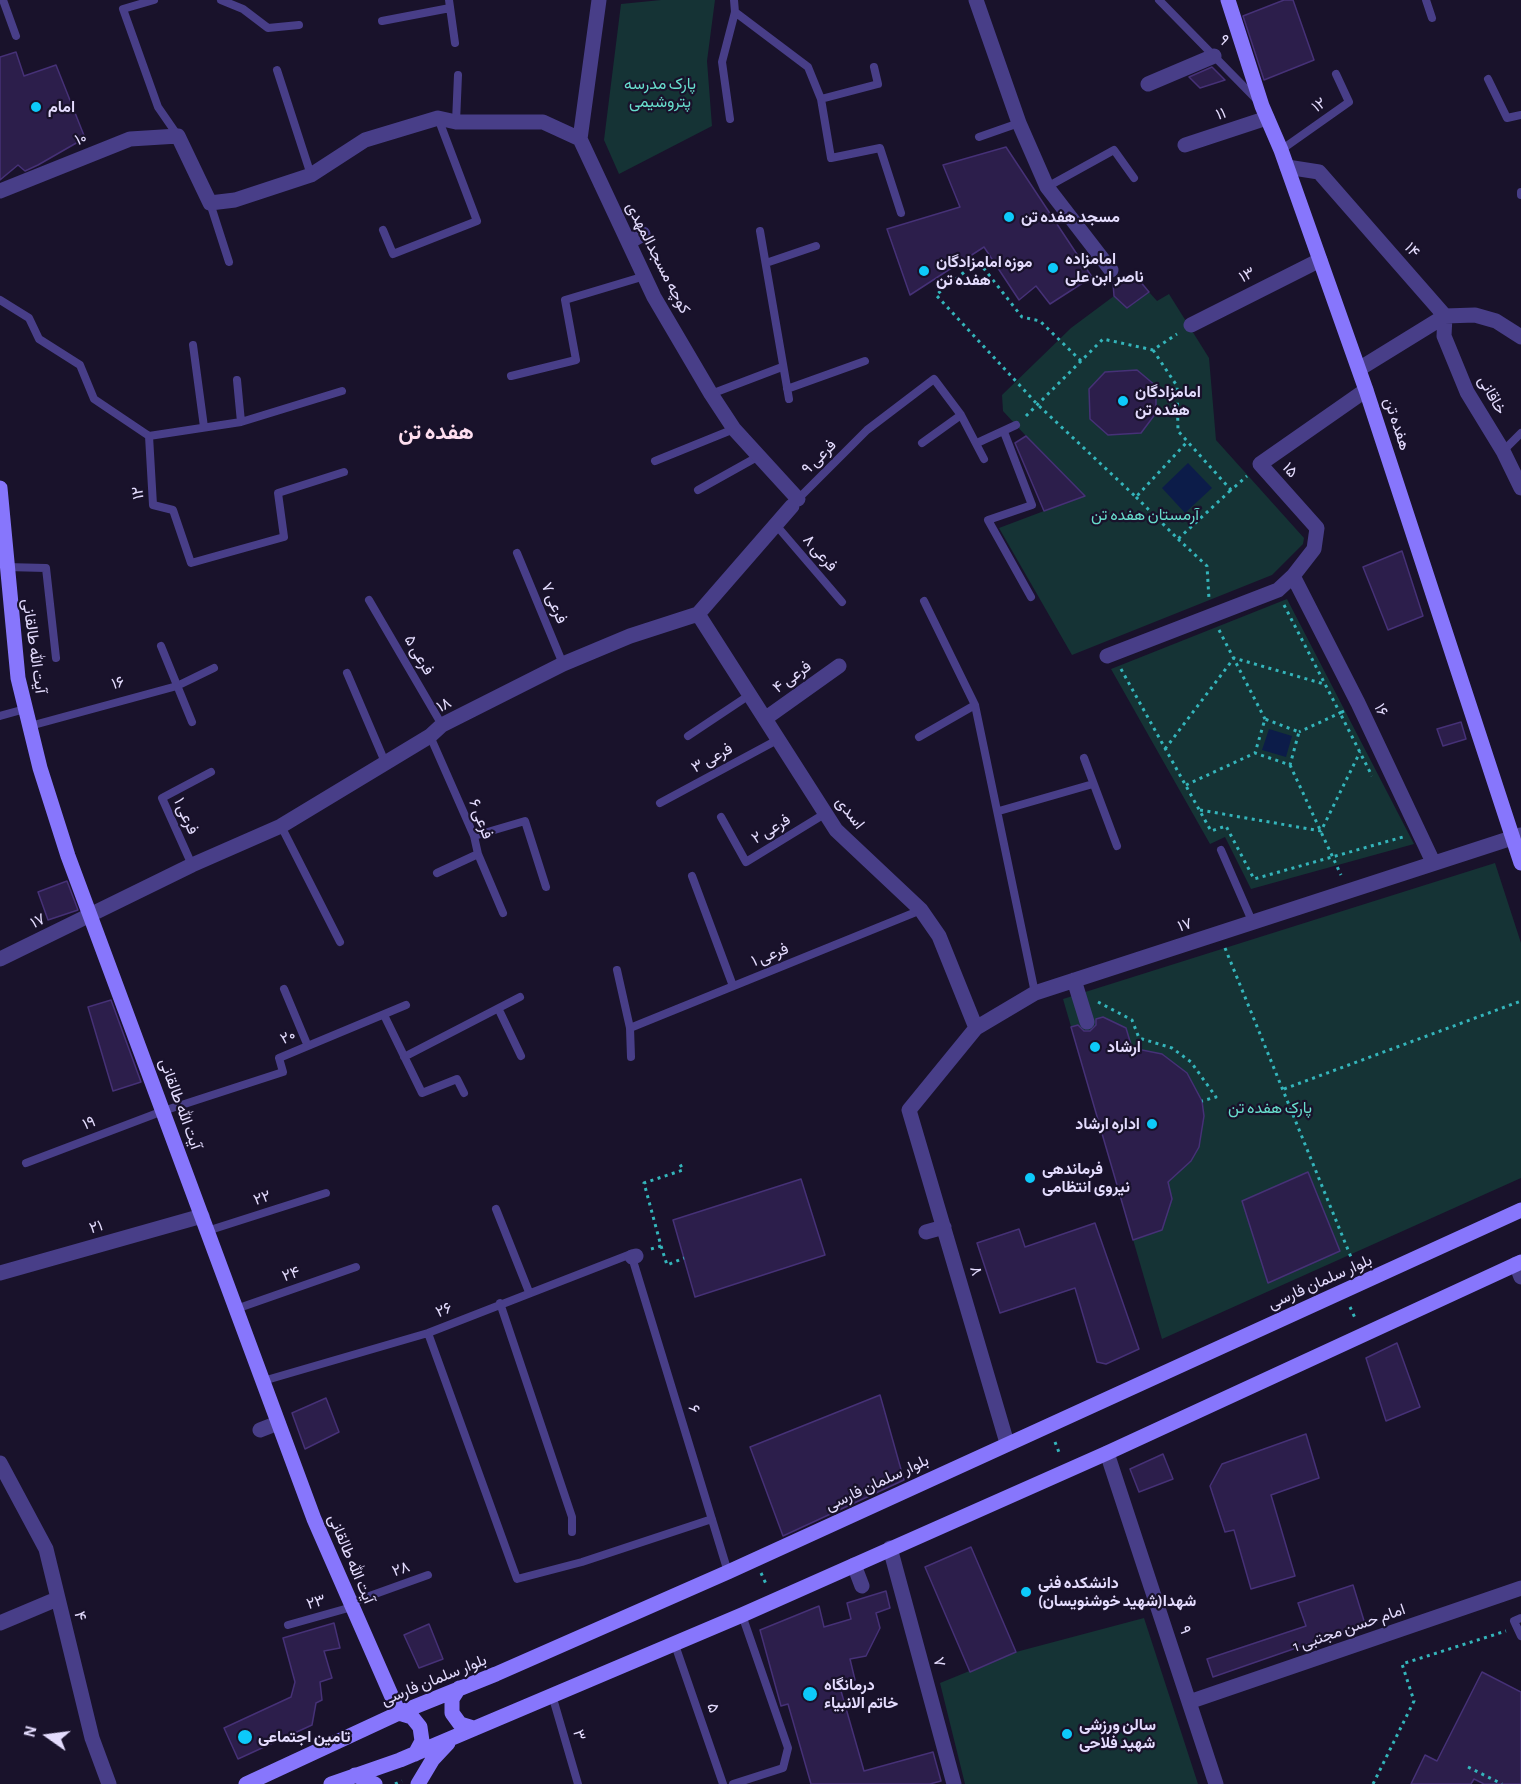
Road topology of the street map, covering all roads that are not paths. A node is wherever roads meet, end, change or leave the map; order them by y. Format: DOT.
graph roads {
  1 [pos="3,0"];
  2 [pos="154,0"];
  3 [pos="220,0"];
  4 [pos="599,0"];
  5 [pos="734,0"];
  6 [pos="976,0"];
  7 [pos="1159,0"];
  8 [pos="1228,0"];
  9 [pos="1426,0"];
  10 [pos="450,4"];
  11 [pos="735,12"];
  12 [pos="1432,18"];
  13 [pos="382,21"];
  14 [pos="299,25"];
  15 [pos="16,36"];
  16 [pos="455,43"];
  17 [pos="1214,56"];
  18 [pos="874,66"];
  19 [pos="277,70"];
  20 [pos="1336,74"];
  21 [pos="459,75"];
  22 [pos="1488,79"];
  23 [pos="1148,84"];
  24 [pos="821,99"];
  25 [pos="1265,112"];
  26 [pos="1521,115"];
  27 [pos="438,118"];
  28 [pos="730,119"];
  29 [pos="456,122"];
  30 [pos="1019,123"];
  31 [pos="178,136"];
  32 [pos="979,137"];
  33 [pos="580,139"];
  34 [pos="1185,145"];
  35 [pos="1281,150"];
  36 [pos="1287,167"];
  37 [pos="311,175"];
  38 [pos="1134,178"];
  39 [pos="1047,187"];
  40 [pos="0,191"];
  41 [pos="210,203"];
  42 [pos="902,213"];
  43 [pos="383,230"];
  44 [pos="760,231"];
  45 [pos="644,234"];
  46 [pos="629,242"];
  47 [pos="816,246"];
  48 [pos="1320,260"];
  49 [pos="229,262"];
  50 [pos="766,263"];
  51 [pos="1111,270"];
  52 [pos="645,276"];
  53 [pos="0,300"];
  54 [pos="1445,316"];
  55 [pos="1191,325"];
  56 [pos="1521,337"];
  57 [pos="193,345"];
  58 [pos="865,361"];
  59 [pos="782,367"];
  60 [pos="1359,369"];
  61 [pos="511,376"];
  62 [pos="237,380"];
  63 [pos="787,389"];
  64 [pos="1366,390"];
  65 [pos="342,391"];
  66 [pos="711,394"];
  67 [pos="789,399"];
  68 [pos="961,415"];
  69 [pos="241,422"];
  70 [pos="1016,425"];
  71 [pos="204,427"];
  72 [pos="734,429"];
  73 [pos="1004,432"];
  74 [pos="1521,433"];
  75 [pos="149,436"];
  76 [pos="922,443"];
  77 [pos="977,443"];
  78 [pos="1503,451"];
  79 [pos="759,456"];
  80 [pos="984,459"];
  81 [pos="655,461"];
  82 [pos="344,472"];
  83 [pos="0,488"];
  84 [pos="1521,488"];
  85 [pos="698,490"];
  86 [pos="795,503"];
  87 [pos="776,525"];
  88 [pos="1,537"];
  89 [pos="517,553"];
  90 [pos="6,567"];
  91 [pos="1293,576"];
  92 [pos="1031,597"];
  93 [pos="369,600"];
  94 [pos="924,601"];
  95 [pos="842,602"];
  96 [pos="698,614"];
  97 [pos="161,646"];
  98 [pos="1107,656"];
  99 [pos="56,658"];
  100 [pos="563,664"];
  101 [pos="839,666"];
  102 [pos="214,668"];
  103 [pos="347,674"];
  104 [pos="177,686"];
  105 [pos="751,694"];
  106 [pos="975,705"];
  107 [pos="25,709"];
  108 [pos="0,717"];
  109 [pos="766,718"];
  110 [pos="192,722"];
  111 [pos="442,725"];
  112 [pos="30,726"];
  113 [pos="430,736"];
  114 [pos="688,736"];
  115 [pos="919,737"];
  116 [pos="778,739"];
  117 [pos="1084,758"];
  118 [pos="385,762"];
  119 [pos="211,771"];
  120 [pos="1093,784"];
  121 [pos="660,803"];
  122 [pos="999,811"];
  123 [pos="826,813"];
  124 [pos="721,817"];
  125 [pos="281,826"];
  126 [pos="474,836"];
  127 [pos="1517,836"];
  128 [pos="1118,846"];
  129 [pos="1221,850"];
  130 [pos="478,854"];
  131 [pos="1433,862"];
  132 [pos="1521,863"];
  133 [pos="192,865"];
  134 [pos="437,873"];
  135 [pos="692,876"];
  136 [pos="546,887"];
  137 [pos="921,910"];
  138 [pos="85,912"];
  139 [pos="503,913"];
  140 [pos="1252,921"];
  141 [pos="340,942"];
  142 [pos="0,958"];
  143 [pos="617,970"];
  144 [pos="1074,981"];
  145 [pos="733,986"];
  146 [pos="284,989"];
  147 [pos="1035,993"];
  148 [pos="520,997"];
  149 [pos="406,1005"];
  150 [pos="499,1010"];
  151 [pos="384,1015"];
  152 [pos="1084,1015"];
  153 [pos="630,1028"];
  154 [pos="976,1028"];
  155 [pos="307,1044"];
  156 [pos="521,1056"];
  157 [pos="404,1057"];
  158 [pos="631,1057"];
  159 [pos="464,1093"];
  160 [pos="909,1110"];
  161 [pos="163,1111"];
  162 [pos="26,1163"];
  163 [pos="326,1193"];
  164 [pos="496,1209"];
  165 [pos="1521,1210"];
  166 [pos="202,1216"];
  167 [pos="944,1227"];
  168 [pos="207,1231"];
  169 [pos="926,1232"];
  170 [pos="633,1256"];
  171 [pos="356,1267"];
  172 [pos="1520,1268"];
  173 [pos="0,1273"];
  174 [pos="529,1292"];
  175 [pos="500,1303"];
  176 [pos="236,1309"];
  177 [pos="428,1333"];
  178 [pos="263,1381"];
  179 [pos="278,1423"];
  180 [pos="260,1430"];
  181 [pos="1007,1443"];
  182 [pos="1107,1453"];
  183 [pos="0,1463"];
  184 [pos="712,1519"];
  185 [pos="572,1532"];
  186 [pos="890,1548"];
  187 [pos="854,1565"];
  188 [pos="728,1572"];
  189 [pos="428,1575"];
  190 [pos="862,1586"];
  191 [pos="1521,1588"];
  192 [pos="57,1599"];
  193 [pos="351,1605"];
  194 [pos="742,1615"];
  195 [pos="1521,1618"];
  196 [pos="0,1623"];
  197 [pos="288,1625"];
  198 [pos="1519,1632"];
  199 [pos="674,1642"];
  200 [pos="459,1688"];
  201 [pos="552,1695"];
  202 [pos="1189,1702"];
  203 [pos="399,1713"];
  204 [pos="473,1728"];
  205 [pos="454,1737"];
  206 [pos="415,1754"];
  207 [pos="355,1775"];
  208 [pos="109,1784"];
  209 [pos="246,1784"];
  210 [pos="331,1784"];
  211 [pos="375,1784"];
  212 [pos="418,1784"];
  213 [pos="578,1784"];
  214 [pos="723,1784"];
  215 [pos="733,1784"];
  216 [pos="954,1784"];
  217 [pos="1216,1784"];
  1 -- 15 [label="lane"];
  2 -- 31 [label="lane"];
  3 -- 14 [label="lane"];
  4 -- 33 [label="street"];
  5 -- 11 [label="lane"];
  6 -- 30 [label="street"];
  7 -- 17 [label="lane, ۹"];
  8 -- 25 [label="main road, هفده تن"];
  9 -- 12 [label="lane"];
  10 -- 13 [label="lane"];
  10 -- 16 [label="lane"];
  11 -- 24 [label="lane"];
  11 -- 28 [label="lane"];
  17 -- 23 [label="street"];
  17 -- 25 [label="lane, ۹"];
  18 -- 24 [label="lane"];
  19 -- 37 [label="lane"];
  20 -- 35 [label="lane, ۱۲"];
  21 -- 29 [label="lane"];
  22 -- 26 [label="lane"];
  24 -- 42 [label="lane"];
  25 -- 34 [label="street, ۱۱"];
  25 -- 35 [label="main road, هفده تن"];
  27 -- 29 [label="street"];
  27 -- 37 [label="street"];
  27 -- 43 [label="lane"];
  29 -- 33 [label="street"];
  30 -- 32 [label="lane"];
  30 -- 39 [label="street"];
  31 -- 40 [label="street, ۱۰"];
  31 -- 41 [label="street"];
  33 -- 46 [label="street, کوچه مسجدالمهدی"];
  35 -- 36 [label="main road, هفده تن"];
  36 -- 48 [label="main road, هفده تن"];
  36 -- 54 [label="street, ۱۴"];
  37 -- 41 [label="street"];
  38 -- 39 [label="lane"];
  39 -- 51 [label="street"];
  41 -- 49 [label="lane"];
  44 -- 50 [label="lane"];
  45 -- 46 [label="street"];
  46 -- 52 [label="street, کوچه مسجدالمهدی"];
  47 -- 50 [label="lane"];
  48 -- 55 [label="street, ۱۳"];
  48 -- 60 [label="main road, هفده تن"];
  50 -- 59 [label="lane"];
  52 -- 61 [label="lane"];
  52 -- 66 [label="street, کوچه مسجدالمهدی"];
  53 -- 75 [label="lane"];
  54 -- 56 [label="street"];
  54 -- 60 [label="street"];
  54 -- 78 [label="street, خاقانی"];
  57 -- 71 [label="lane"];
  58 -- 63 [label="lane"];
  59 -- 63 [label="lane"];
  59 -- 66 [label="lane"];
  60 -- 64 [label="main road, هفده تن"];
  62 -- 69 [label="lane"];
  63 -- 67 [label="lane"];
  64 -- 91 [label="street, ۱۵"];
  64 -- 127 [label="main road, هفده تن"];
  65 -- 69 [label="lane"];
  66 -- 72 [label="street, کوچه مسجدالمهدی"];
  68 -- 76 [label="lane"];
  68 -- 77 [label="lane"];
  68 -- 86 [label="lane, فرعی ۹"];
  69 -- 71 [label="lane"];
  70 -- 73 [label="lane"];
  71 -- 75 [label="lane"];
  72 -- 79 [label="street, کوچه مسجدالمهدی"];
  72 -- 81 [label="lane"];
  73 -- 77 [label="lane"];
  73 -- 92 [label="lane"];
  74 -- 78 [label="lane"];
  75 -- 82 [label="lane, ۱۲"];
  77 -- 80 [label="lane"];
  78 -- 84 [label="street, خاقانی"];
  79 -- 85 [label="lane"];
  79 -- 86 [label="street, کوچه مسجدالمهدی"];
  83 -- 88 [label="main road, آیت الله طالقانی"];
  86 -- 87 [label="street"];
  87 -- 95 [label="lane, فرعی ۸"];
  87 -- 96 [label="street"];
  88 -- 90 [label="main road, آیت الله طالقانی"];
  89 -- 100 [label="lane, فرعی ۷"];
  90 -- 99 [label="lane"];
  90 -- 107 [label="main road, آیت الله طالقانی"];
  91 -- 98 [label="street, ۱۵"];
  91 -- 131 [label="street, ۱۶"];
  93 -- 111 [label="lane, فرعی ۵"];
  94 -- 106 [label="lane"];
  96 -- 100 [label="street, ۱۸"];
  96 -- 105 [label="street, اسدی"];
  97 -- 104 [label="lane"];
  100 -- 111 [label="street, ۱۸"];
  101 -- 109 [label="street, فرعی ۴"];
  102 -- 104 [label="lane, ۱۶"];
  103 -- 118 [label="lane"];
  104 -- 110 [label="lane"];
  104 -- 112 [label="lane, ۱۶"];
  105 -- 109 [label="street, اسدی"];
  105 -- 114 [label="lane"];
  106 -- 115 [label="lane"];
  106 -- 122 [label="lane"];
  107 -- 108 [label="lane"];
  107 -- 112 [label="main road, آیت الله طالقانی"];
  109 -- 116 [label="street, اسدی"];
  111 -- 113 [label="street, ۱۸"];
  112 -- 138 [label="main road, آیت الله طالقانی"];
  113 -- 118 [label="street, ۱۸"];
  113 -- 126 [label="lane, فرعی ۶"];
  116 -- 121 [label="lane, فرعی ۳"];
  116 -- 123 [label="street, اسدی"];
  117 -- 120 [label="lane"];
  118 -- 125 [label="street, ۱۸"];
  119 -- 133 [label="lane, فرعی ۱"];
  120 -- 122 [label="lane"];
  120 -- 128 [label="lane"];
  122 -- 147 [label="lane"];
  123 -- 124 [label="lane, فرعی ۲"];
  123 -- 137 [label="street, اسدی"];
  125 -- 133 [label="street, ۱۸"];
  125 -- 141 [label="lane"];
  126 -- 130 [label="lane, فرعی ۶"];
  126 -- 136 [label="lane"];
  127 -- 131 [label="street, ۱۷"];
  127 -- 132 [label="main road, هفده تن"];
  129 -- 140 [label="lane"];
  130 -- 134 [label="lane"];
  130 -- 139 [label="lane, فرعی ۶"];
  131 -- 140 [label="street, ۱۷"];
  133 -- 138 [label="street, ۱۸"];
  135 -- 145 [label="lane"];
  137 -- 145 [label="lane, فرعی ۱"];
  137 -- 154 [label="street, اسدی"];
  138 -- 142 [label="street, ۱۷"];
  138 -- 161 [label="main road, آیت الله طالقانی"];
  140 -- 144 [label="street, ۱۷"];
  143 -- 153 [label="lane"];
  144 -- 147 [label="street, ۱۷"];
  144 -- 152 [label="street"];
  145 -- 153 [label="lane, فرعی ۱"];
  146 -- 155 [label="lane"];
  147 -- 154 [label="street, ۱۷"];
  148 -- 150 [label="lane"];
  149 -- 151 [label="lane, ۲۰"];
  150 -- 156 [label="lane"];
  150 -- 157 [label="lane"];
  151 -- 155 [label="lane, ۲۰"];
  151 -- 157 [label="lane"];
  153 -- 158 [label="lane"];
  154 -- 160 [label="street, ۱۷"];
  155 -- 161 [label="lane, ۲۰"];
  157 -- 159 [label="lane"];
  160 -- 167 [label="street, ۸"];
  161 -- 162 [label="lane, ۱۹"];
  161 -- 166 [label="main road, آیت الله طالقانی"];
  163 -- 168 [label="lane, ۲۲"];
  164 -- 174 [label="lane"];
  165 -- 181 [label="main road, بلوار سلمان فارسی"];
  166 -- 168 [label="main road, آیت الله طالقانی"];
  166 -- 173 [label="street, ۲۱"];
  167 -- 169 [label="street"];
  167 -- 181 [label="street, ۸"];
  168 -- 176 [label="main road, آیت الله طالقانی"];
  170 -- 174 [label="lane, ۲۶"];
  170 -- 184 [label="lane, ۶"];
  171 -- 176 [label="lane, ۲۴"];
  172 -- 182 [label="main road"];
  174 -- 175 [label="lane, ۲۶"];
  175 -- 177 [label="lane, ۲۶"];
  175 -- 185 [label="lane"];
  176 -- 178 [label="main road, آیت الله طالقانی"];
  177 -- 178 [label="lane, ۲۶"];
  177 -- 184 [label="lane"];
  178 -- 179 [label="main road, آیت الله طالقانی"];
  179 -- 180 [label="street"];
  179 -- 193 [label="main road, آیت الله طالقانی"];
  181 -- 188 [label="main road, بلوار سلمان فارسی"];
  182 -- 186 [label="main road"];
  182 -- 202 [label="street, ۹"];
  183 -- 192 [label="street, ۴"];
  184 -- 188 [label="lane, ۶"];
  186 -- 187 [label="main road"];
  186 -- 216 [label="street, ۷"];
  187 -- 190 [label="street"];
  187 -- 194 [label="main road"];
  188 -- 200 [label="main road, بلوار سلمان فارسی"];
  189 -- 193 [label="lane, ۲۸"];
  191 -- 202 [label="street, امام حسن مجتبی 1"];
  192 -- 196 [label="street"];
  192 -- 208 [label="street, ۴"];
  193 -- 197 [label="lane, ۲۳"];
  193 -- 203 [label="main road, آیت الله طالقانی"];
  194 -- 199 [label="main road"];
  194 -- 215 [label="lane"];
  195 -- 198 [label="lane"];
  199 -- 201 [label="main road"];
  199 -- 214 [label="lane, ۵"];
  200 -- 203 [label="main road, بلوار سلمان فارسی"];
  200 -- 204 [label="main road"];
  201 -- 204 [label="main road"];
  201 -- 213 [label="lane, ۳"];
  202 -- 217 [label="street, ۹"];
  203 -- 206 [label="main road"];
  203 -- 209 [label="main road, بلوار سلمان فارسی"];
  204 -- 205 [label="main road"];
  205 -- 206 [label="main road"];
  205 -- 212 [label="main road"];
  206 -- 207 [label="main road"];
  207 -- 210 [label="main road"];
  207 -- 211 [label="main road"];
}
